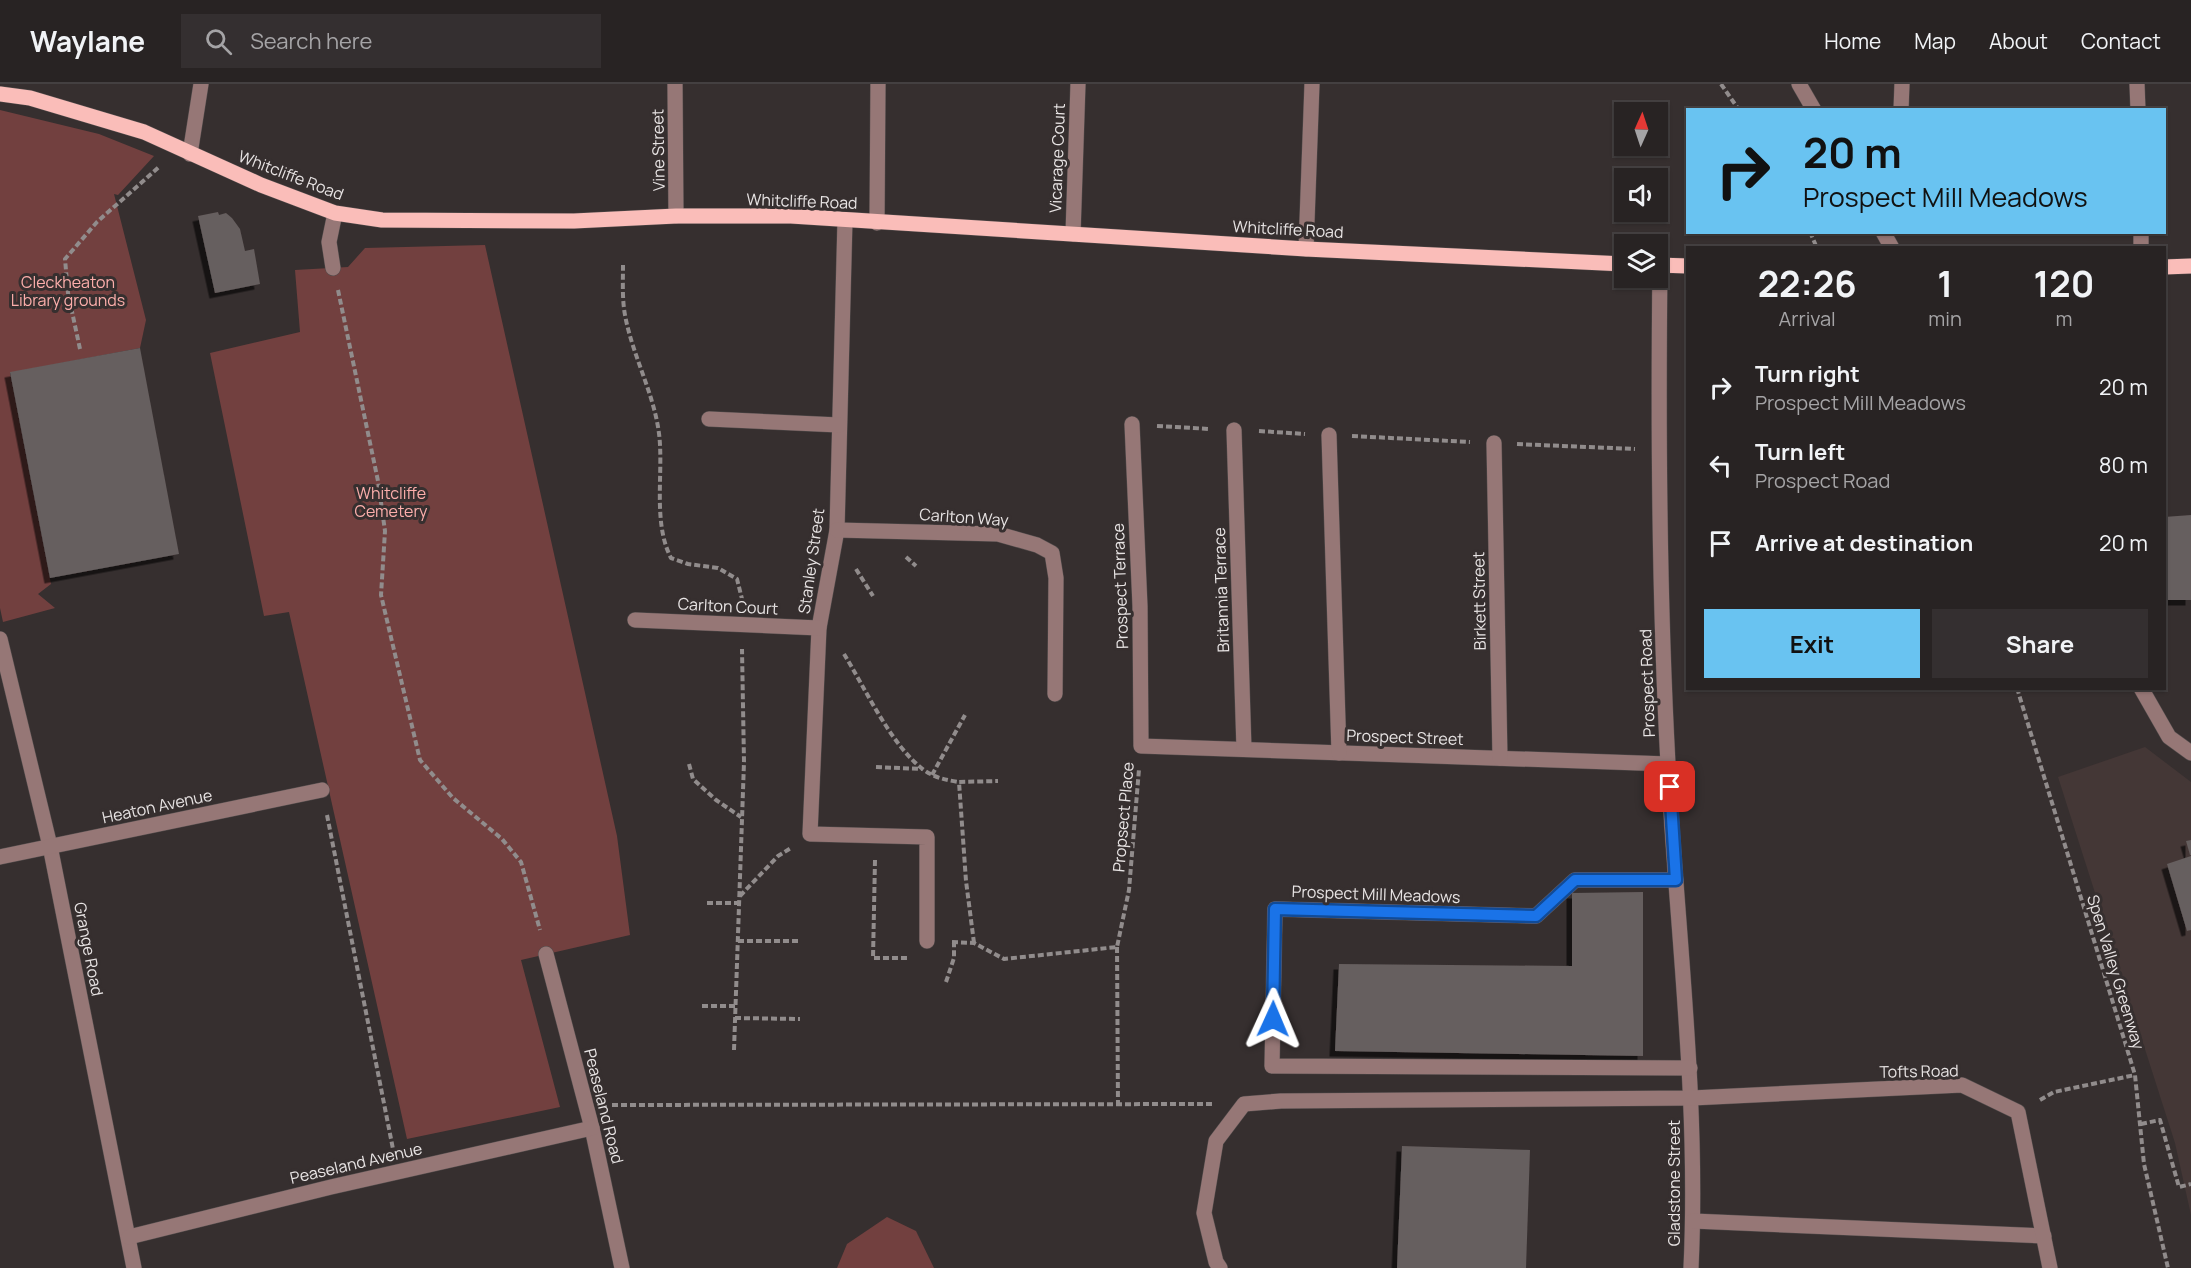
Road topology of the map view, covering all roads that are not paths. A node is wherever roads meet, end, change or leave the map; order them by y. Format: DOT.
graph roads {
  1 [pos="201,84"];
  2 [pos="675,84"];
  3 [pos="878,84"];
  4 [pos="1078,84"];
  5 [pos="1312,84"];
  6 [pos="1799,84"];
  7 [pos="1902,84"];
  8 [pos="2137,84"];
  9 [pos="0,94"];
  10 [pos="1813,108"];
  11 [pos="1901,108"];
  12 [pos="2138,108"];
  13 [pos="185,151"];
  14 [pos="335,213"];
  15 [pos="676,216"];
  16 [pos="845,220"];
  17 [pos="877,223"];
  18 [pos="1073,234"];
  19 [pos="1306,249"];
  20 [pos="1614,264"];
  21 [pos="1668,265"];
  22 [pos="1686,266"];
  23 [pos="2191,266"];
  24 [pos="2166,267"];
  25 [pos="333,268"];
  26 [pos="1659,288"];
  27 [pos="709,419"];
  28 [pos="1132,424"];
  29 [pos="839,425"];
  30 [pos="1234,430"];
  31 [pos="1329,435"];
  32 [pos="1494,443"];
  33 [pos="837,530"];
  34 [pos="635,620"];
  35 [pos="819,628"];
  36 [pos="0,639"];
  37 [pos="2142,690"];
  38 [pos="1055,694"];
  39 [pos="1141,746"];
  40 [pos="1244,749"];
  41 [pos="1339,753"];
  42 [pos="2191,753"];
  43 [pos="1500,758"];
  44 [pos="1668,764"];
  45 [pos="322,790"];
  46 [pos="50,846"];
  47 [pos="0,857"];
  48 [pos="1676,880"];
  49 [pos="927,941"];
  50 [pos="546,954"];
  51 [pos="1690,1068"];
  52 [pos="1692,1098"];
  53 [pos="592,1128"];
  54 [pos="1693,1221"];
  55 [pos="2044,1236"];
  56 [pos="129,1237"];
  57 [pos="134,1268"];
  58 [pos="622,1268"];
  59 [pos="1220,1268"];
  60 [pos="1691,1268"];
  61 [pos="2050,1268"];
  1 -- 13 [label="street"];
  2 -- 15 [label="street, Vine Street"];
  3 -- 17 [label="street"];
  4 -- 18 [label="street, Vicarage Court"];
  5 -- 19 [label="street"];
  6 -- 10 [label="street"];
  7 -- 11 [label="street"];
  8 -- 12 [label="street"];
  9 -- 13 [label="main road, Whitcliffe Road"];
  13 -- 14 [label="main road, Whitcliffe Road"];
  14 -- 15 [label="main road, Whitcliffe Road"];
  14 -- 25 [label="street"];
  15 -- 16 [label="main road, Whitcliffe Road"];
  16 -- 17 [label="main road, Whitcliffe Road"];
  16 -- 29 [label="street, Stanley Street"];
  17 -- 18 [label="main road, Whitcliffe Road"];
  18 -- 19 [label="main road, Whitcliffe Road"];
  19 -- 20 [label="main road, Whitcliffe Road"];
  21 -- 22 [label="main road"];
  23 -- 24 [label="main road"];
  26 -- 44 [label="street, Prospect Road"];
  27 -- 29 [label="street"];
  28 -- 39 [label="street, Prospect Terrace"];
  29 -- 33 [label="street, Stanley Street"];
  30 -- 40 [label="street, Britannia Terrace"];
  31 -- 41 [label="street"];
  32 -- 43 [label="street, Birkett Street"];
  33 -- 35 [label="street, Stanley Street"];
  33 -- 38 [label="street, Carlton Way"];
  34 -- 35 [label="street, Carlton Court"];
  35 -- 49 [label="street, Stanley Street"];
  36 -- 46 [label="street, Grange Road"];
  37 -- 42 [label="street"];
  39 -- 40 [label="street, Prospect Street"];
  40 -- 41 [label="street, Prospect Street"];
  41 -- 43 [label="street, Prospect Street"];
  43 -- 44 [label="street, Prospect Street"];
  44 -- 48 [label="street, Prospect Road"];
  45 -- 46 [label="street, Heaton Avenue"];
  46 -- 47 [label="street, Heaton Avenue"];
  46 -- 56 [label="street, Grange Road"];
  48 -- 51 [label="street, Prospect Road"];
  48 -- 51 [label="street, Prospect Mill Meadows"];
  50 -- 53 [label="street, Peaseland Road"];
  51 -- 52 [label="street, Prospect Road"];
  52 -- 54 [label="street, Gladstone Street"];
  52 -- 55 [label="street, Tofts Road"];
  52 -- 59 [label="street, Tofts Road"];
  53 -- 56 [label="street, Peaseland Avenue"];
  53 -- 58 [label="street, Peaseland Road"];
  54 -- 55 [label="street"];
  54 -- 60 [label="street, Gladstone Street"];
  55 -- 61 [label="street"];
  56 -- 57 [label="street, Grange Road"];
}
